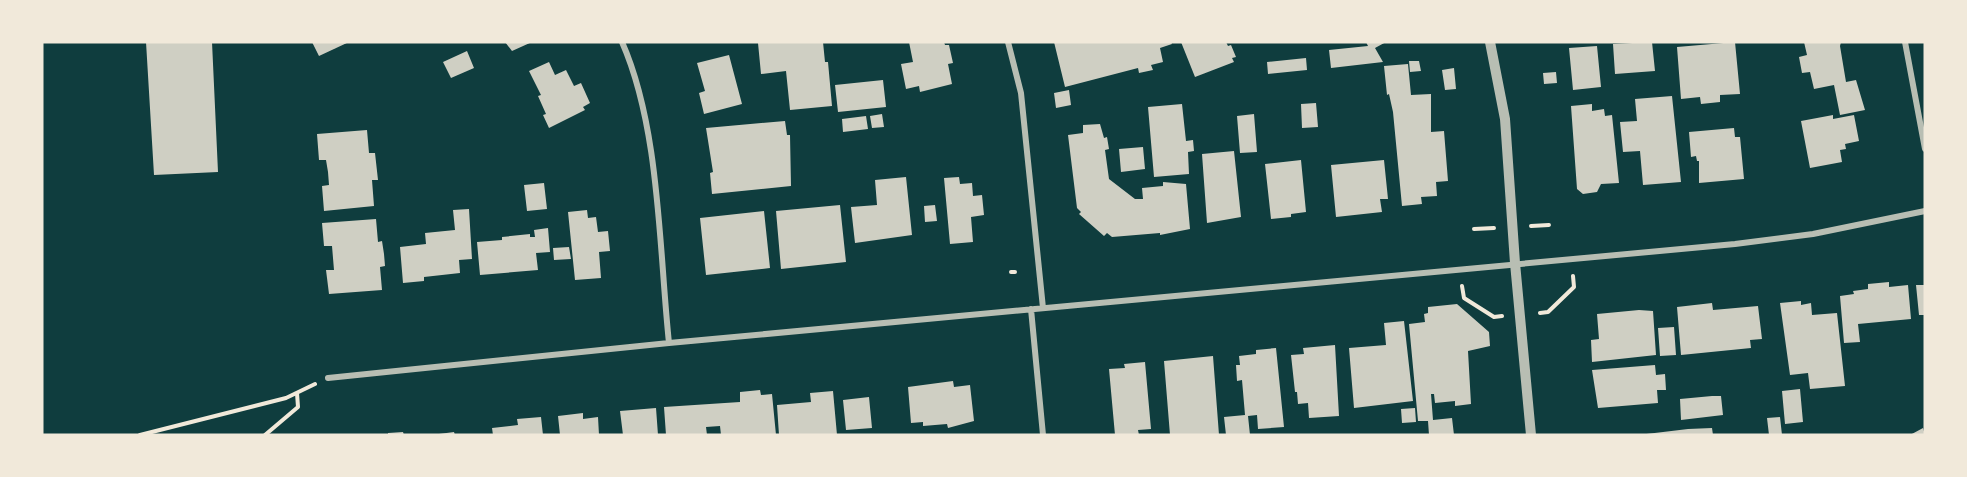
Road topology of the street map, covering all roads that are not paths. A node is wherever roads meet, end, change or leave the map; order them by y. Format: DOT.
graph roads {
  1 [pos="622,42"];
  2 [pos="1008,42"];
  3 [pos="1490,42"];
  4 [pos="1905,42"];
  5 [pos="1925,149"];
  6 [pos="1925,211"];
  7 [pos="1515,263"];
  8 [pos="1043,308"];
  9 [pos="1031,309"];
  10 [pos="669,343"];
  11 [pos="328,378"];
  12 [pos="1043,435"];
  13 [pos="1531,435"];
  1 -- 10 [label="street"];
  2 -- 8 [label="street"];
  3 -- 7 [label="street"];
  4 -- 5 [label="street"];
  6 -- 7 [label="street"];
  7 -- 8 [label="street"];
  7 -- 13 [label="street"];
  8 -- 9 [label="street"];
  9 -- 10 [label="street"];
  9 -- 12 [label="street"];
  10 -- 11 [label="street"];
}
